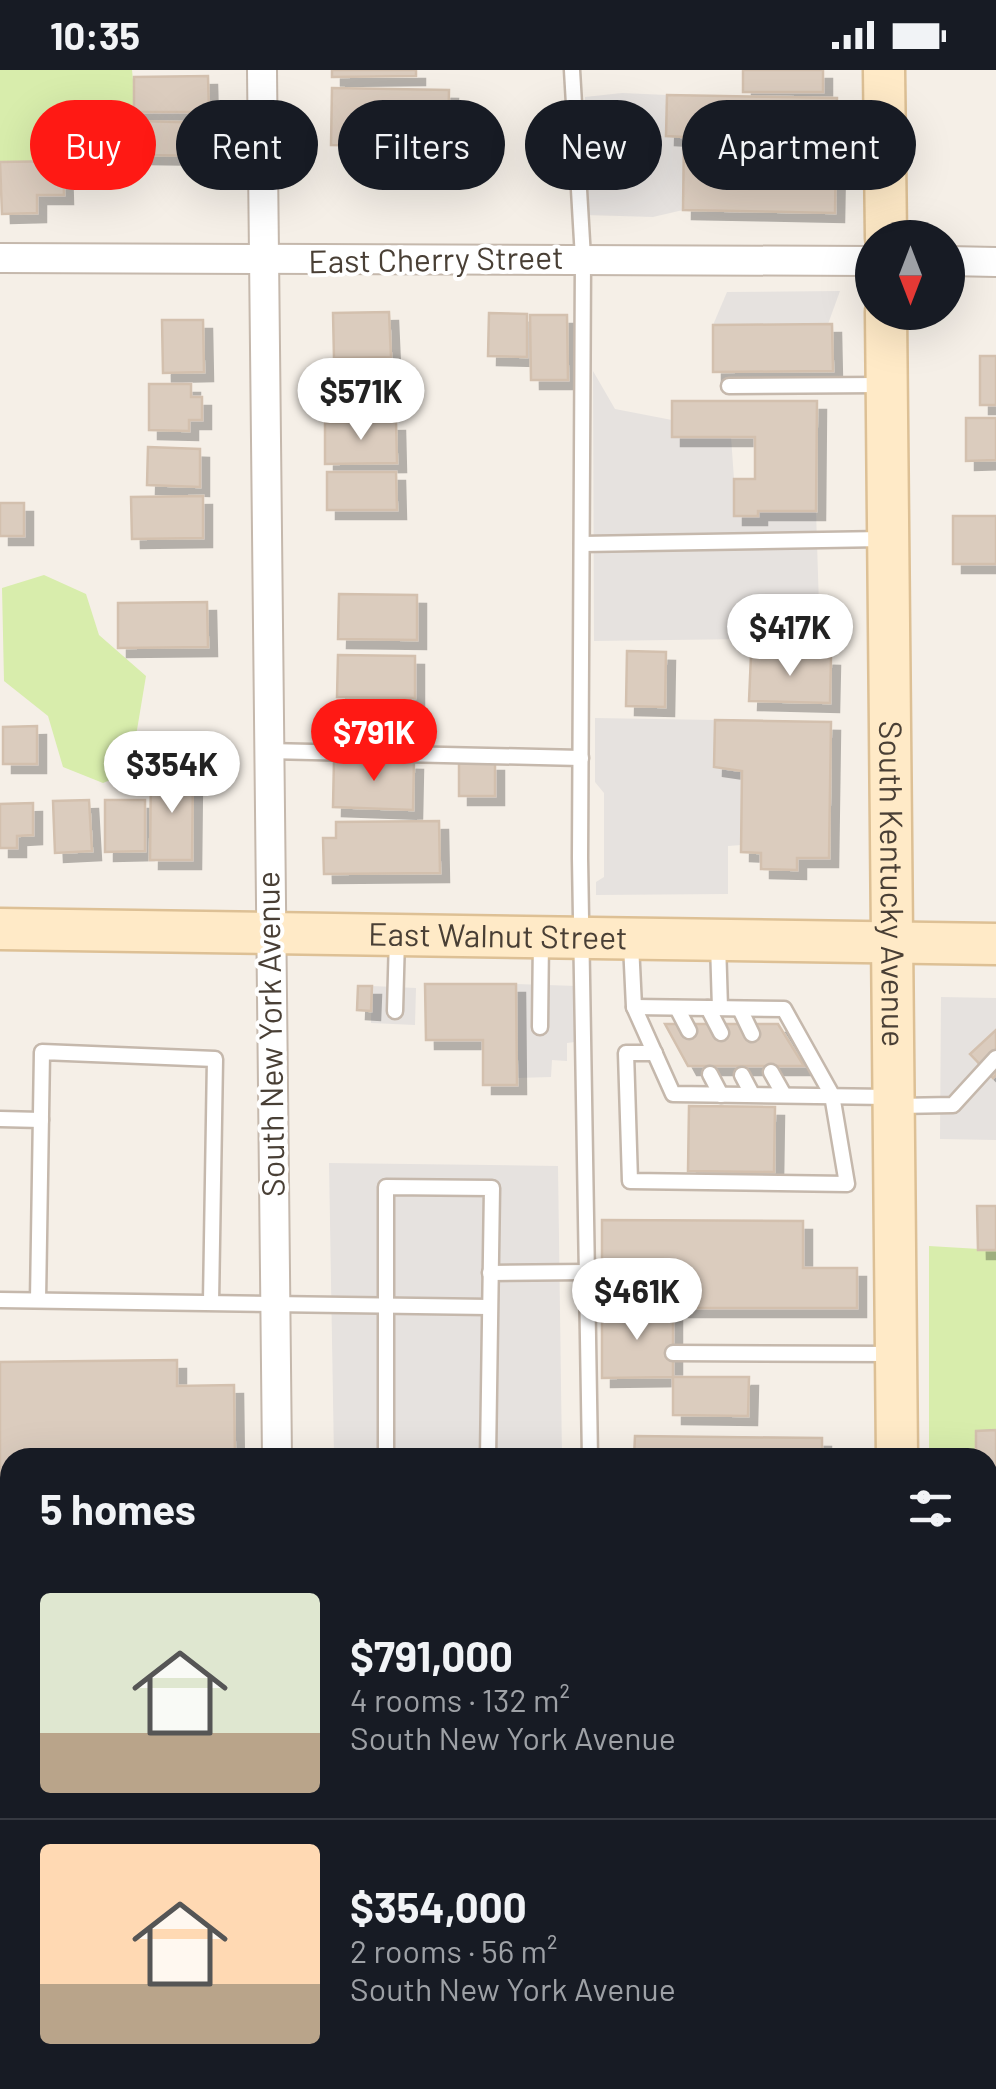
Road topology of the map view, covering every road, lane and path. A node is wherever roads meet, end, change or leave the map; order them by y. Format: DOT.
graph roads {
  1 [pos="262,70"];
  2 [pos="572,70"];
  3 [pos="884,70"];
  4 [pos="886,220"];
  5 [pos="0,258"];
  6 [pos="583,258"];
  7 [pos="855,261"];
  8 [pos="264,262"];
  9 [pos="965,262"];
  10 [pos="996,262"];
  11 [pos="886,330"];
  12 [pos="729,386"];
  13 [pos="887,386"];
  14 [pos="889,539"];
  15 [pos="582,544"];
  16 [pos="268,751"];
  17 [pos="581,758"];
  18 [pos="0,929"];
  19 [pos="269,932"];
  20 [pos="397,934"];
  21 [pos="541,937"];
  22 [pos="582,938"];
  23 [pos="630,938"];
  24 [pos="718,940"];
  25 [pos="893,942"];
  26 [pos="996,944"];
  27 [pos="634,1007"];
  28 [pos="677,1008"];
  29 [pos="714,1008"];
  30 [pos="740,1009"];
  31 [pos="395,1011"];
  32 [pos="540,1027"];
  33 [pos="689,1031"];
  34 [pos="721,1033"];
  35 [pos="752,1034"];
  36 [pos="654,1053"];
  37 [pos="996,1058"];
  38 [pos="772,1072"];
  39 [pos="710,1074"];
  40 [pos="742,1074"];
  41 [pos="721,1094"];
  42 [pos="752,1094"];
  43 [pos="784,1094"];
  44 [pos="832,1095"];
  45 [pos="894,1102"];
  46 [pos="0,1119"];
  47 [pos="41,1120"];
  48 [pos="587,1272"];
  49 [pos="490,1273"];
  50 [pos="0,1300"];
  51 [pos="38,1300"];
  52 [pos="210,1302"];
  53 [pos="276,1303"];
  54 [pos="386,1304"];
  55 [pos="489,1307"];
  56 [pos="673,1353"];
  57 [pos="896,1354"];
  58 [pos="277,1448"];
  59 [pos="386,1448"];
  60 [pos="488,1448"];
  61 [pos="590,1448"];
  62 [pos="898,1448"];
  1 -- 8 [label="street, South New York Avenue"];
  2 -- 6 [label="lane"];
  3 -- 4 [label="street"];
  5 -- 8 [label="street, East Cherry Street"];
  6 -- 7 [label="street, East Cherry Street"];
  6 -- 8 [label="street, East Cherry Street"];
  6 -- 15 [label="lane"];
  8 -- 16 [label="street, South New York Avenue"];
  9 -- 10 [label="street"];
  11 -- 13 [label="street, South Kentucky Avenue"];
  12 -- 13 [label="lane"];
  13 -- 14 [label="street, South Kentucky Avenue"];
  14 -- 15 [label="lane"];
  14 -- 25 [label="street, South Kentucky Avenue"];
  15 -- 17 [label="lane"];
  16 -- 17 [label="lane"];
  16 -- 19 [label="street, South New York Avenue"];
  17 -- 22 [label="lane"];
  18 -- 19 [label="street, East Walnut Street"];
  19 -- 20 [label="street, East Walnut Street"];
  19 -- 53 [label="street, South New York Avenue"];
  20 -- 21 [label="street, East Walnut Street"];
  20 -- 31 [label="lane"];
  21 -- 22 [label="street, East Walnut Street"];
  21 -- 32 [label="lane"];
  22 -- 23 [label="street, East Walnut Street"];
  22 -- 48 [label="lane"];
  23 -- 24 [label="street, East Walnut Street"];
  23 -- 27 [label="lane"];
  24 -- 25 [label="street, East Walnut Street"];
  24 -- 29 [label="lane"];
  25 -- 26 [label="street, East Walnut Street"];
  25 -- 45 [label="street, South Kentucky Avenue"];
  27 -- 28 [label="lane"];
  27 -- 36 [label="lane"];
  28 -- 29 [label="lane"];
  28 -- 33 [label="lane"];
  29 -- 30 [label="lane"];
  29 -- 34 [label="lane"];
  30 -- 35 [label="lane"];
  30 -- 44 [label="lane"];
  36 -- 41 [label="lane"];
  36 -- 44 [label="lane"];
  37 -- 45 [label="lane"];
  38 -- 43 [label="lane"];
  39 -- 41 [label="lane"];
  40 -- 42 [label="lane"];
  41 -- 42 [label="lane"];
  42 -- 43 [label="lane"];
  43 -- 44 [label="lane"];
  44 -- 45 [label="lane"];
  45 -- 57 [label="street, South Kentucky Avenue"];
  46 -- 47 [label="lane"];
  47 -- 51 [label="lane"];
  47 -- 52 [label="lane"];
  48 -- 49 [label="lane"];
  48 -- 61 [label="lane"];
  49 -- 54 [label="lane"];
  49 -- 55 [label="lane"];
  50 -- 51 [label="lane"];
  51 -- 52 [label="lane"];
  52 -- 53 [label="lane"];
  53 -- 54 [label="lane"];
  53 -- 58 [label="street, South New York Avenue"];
  54 -- 55 [label="lane"];
  54 -- 59 [label="lane"];
  55 -- 60 [label="lane"];
  56 -- 57 [label="lane"];
  57 -- 62 [label="street, South Kentucky Avenue"];
}
